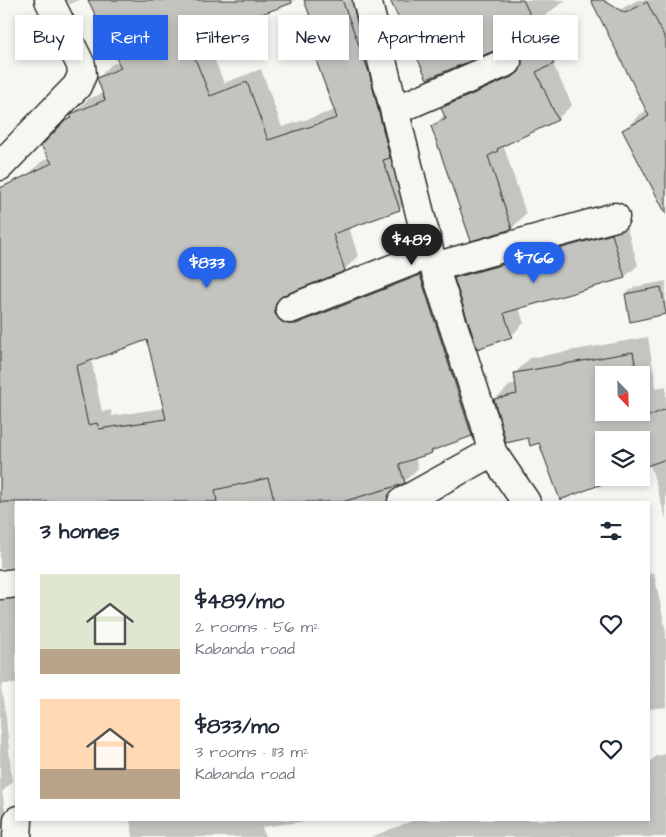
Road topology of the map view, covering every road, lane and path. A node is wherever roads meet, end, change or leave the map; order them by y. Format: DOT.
graph roads {
  1 [pos="49,0"];
  2 [pos="367,0"];
  3 [pos="507,62"];
  4 [pos="396,110"];
  5 [pos="0,166"];
  6 [pos="615,217"];
  7 [pos="432,260"];
  8 [pos="290,309"];
  9 [pos="492,452"];
  10 [pos="404,501"];
  11 [pos="525,501"];
  12 [pos="15,583"];
  13 [pos="0,585"];
  14 [pos="18,821"];
  15 [pos="16,837"];
  1 -- 5 [label="street"];
  2 -- 4 [label="street"];
  3 -- 4 [label="street"];
  4 -- 7 [label="street"];
  6 -- 7 [label="street"];
  7 -- 8 [label="street"];
  7 -- 9 [label="street"];
  9 -- 10 [label="street"];
  9 -- 11 [label="street"];
  12 -- 13 [label="street"];
  14 -- 15 [label="street"];
}
